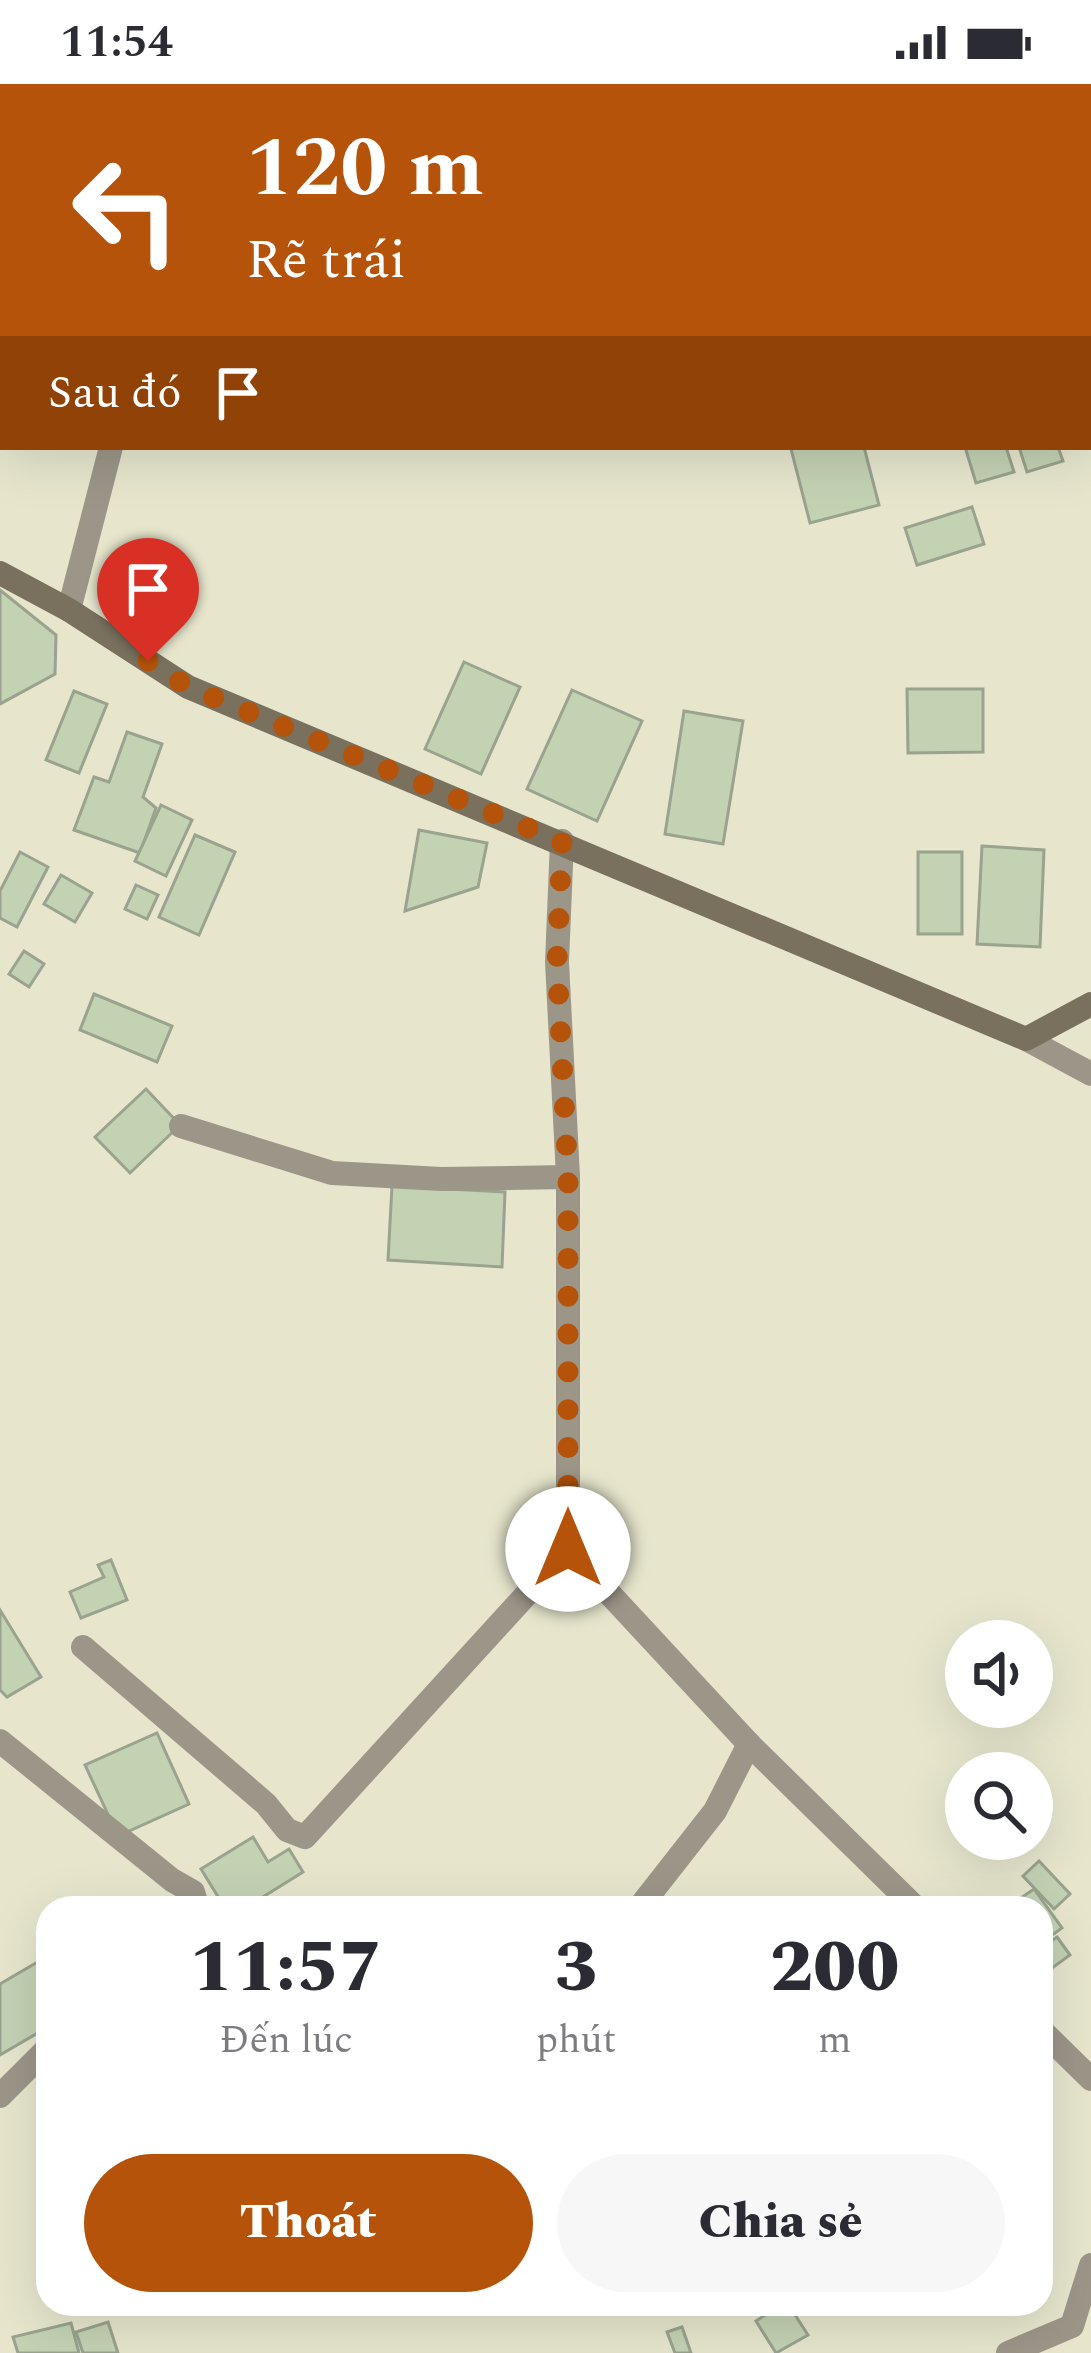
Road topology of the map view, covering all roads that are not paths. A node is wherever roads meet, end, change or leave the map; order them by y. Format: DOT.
graph roads {
  1 [pos="110,450"];
  2 [pos="0,573"];
  3 [pos="69,610"];
  4 [pos="562,842"];
  5 [pos="1091,1004"];
  6 [pos="1026,1039"];
  7 [pos="1091,1074"];
  8 [pos="182,1126"];
  9 [pos="568,1177"];
  10 [pos="568,1549"];
  11 [pos="83,1647"];
  12 [pos="0,1741"];
  13 [pos="748,1744"];
  14 [pos="194,1896"];
  15 [pos="648,1896"];
  16 [pos="904,1896"];
  17 [pos="1053,2042"];
  18 [pos="36,2060"];
  19 [pos="1091,2079"];
  20 [pos="0,2096"];
  21 [pos="1091,2265"];
  22 [pos="1008,2353"];
  1 -- 3 [label="street"];
  2 -- 3 [label="street"];
  3 -- 4 [label="street"];
  4 -- 6 [label="street"];
  4 -- 9 [label="street"];
  5 -- 6 [label="street"];
  6 -- 7 [label="street"];
  8 -- 9 [label="street"];
  9 -- 10 [label="street"];
  10 -- 11 [label="street"];
  10 -- 13 [label="street"];
  12 -- 14 [label="street"];
  13 -- 15 [label="street"];
  13 -- 16 [label="street"];
  17 -- 19 [label="street"];
  18 -- 20 [label="street"];
  21 -- 22 [label="street"];
}
